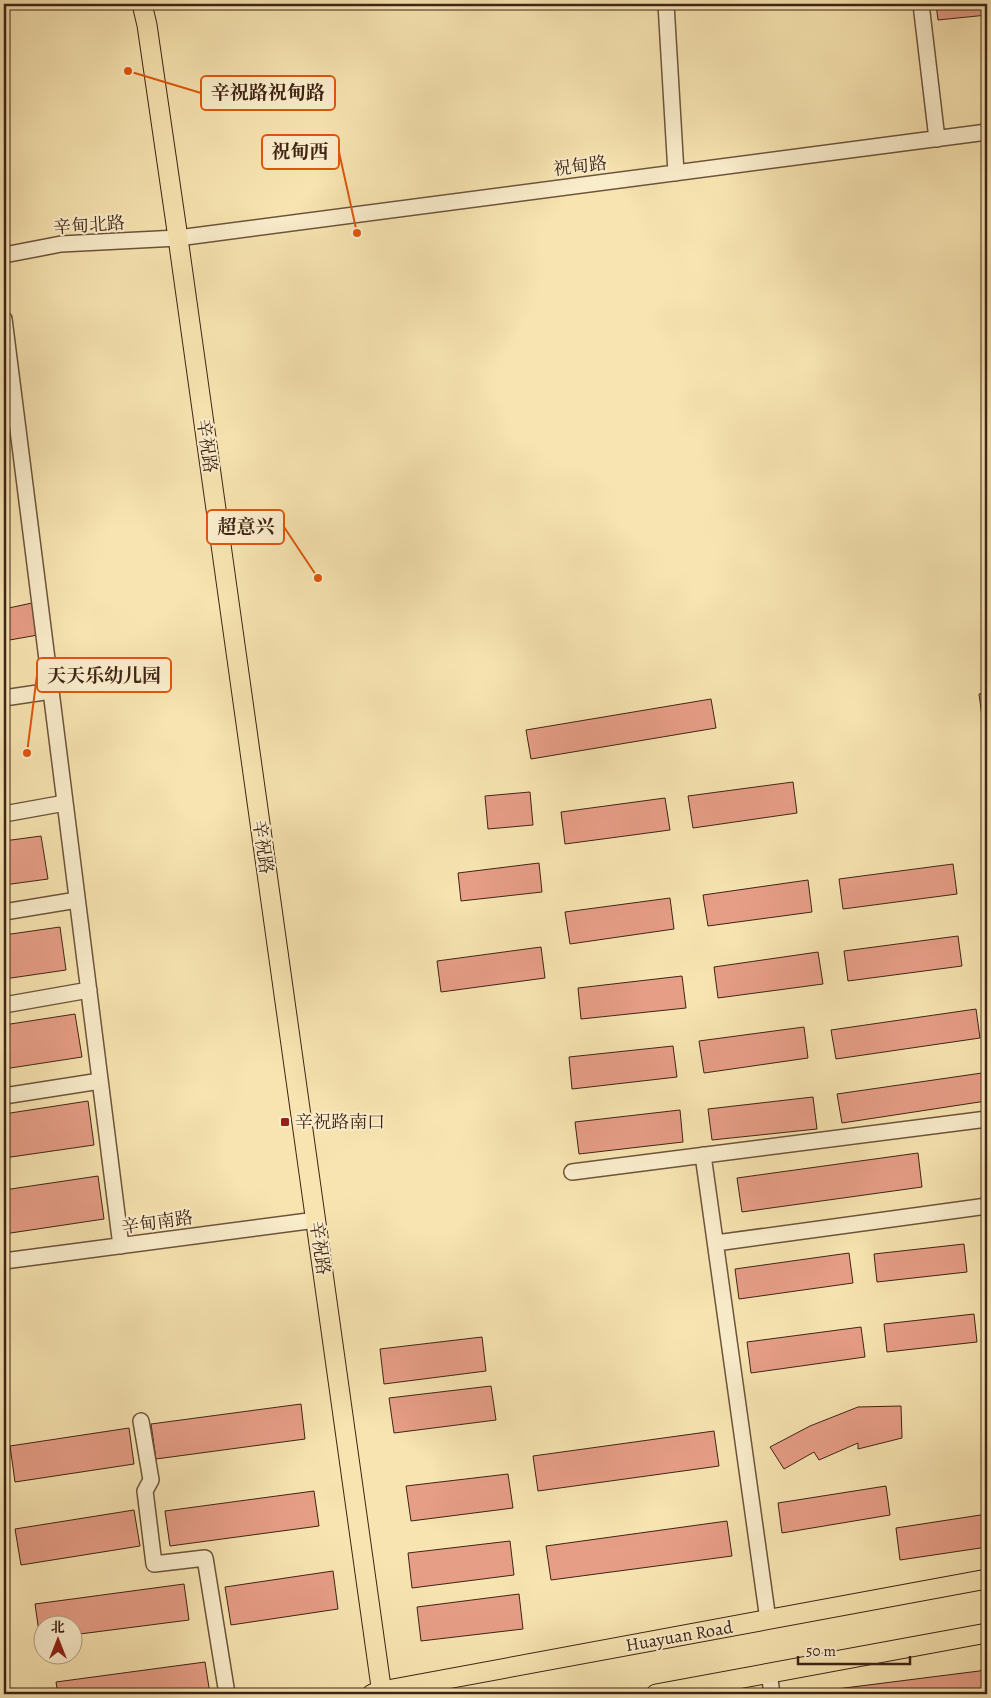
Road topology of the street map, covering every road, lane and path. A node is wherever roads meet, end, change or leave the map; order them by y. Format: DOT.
graph roads {
  1 [pos="142,4"];
  2 [pos="666,4"];
  3 [pos="921,4"];
  4 [pos="987,132"];
  5 [pos="937,139"];
  6 [pos="676,173"];
  7 [pos="178,238"];
  8 [pos="4,255"];
  9 [pos="4,319"];
  10 [pos="51,691"];
  11 [pos="4,698"];
  12 [pos="65,803"];
  13 [pos="4,814"];
  14 [pos="77,900"];
  15 [pos="4,912"];
  16 [pos="89,990"];
  17 [pos="4,1005"];
  18 [pos="100,1081"];
  19 [pos="4,1096"];
  20 [pos="987,1119"];
  21 [pos="703,1155"];
  22 [pos="572,1172"];
  23 [pos="987,1206"];
  24 [pos="316,1220"];
  25 [pos="716,1243"];
  26 [pos="121,1246"];
  27 [pos="4,1261"];
  28 [pos="141,1422"];
  29 [pos="987,1579"];
  30 [pos="768,1620"];
  31 [pos="987,1633"];
  32 [pos="769,1674"];
  33 [pos="379,1693"];
  34 [pos="226,1694"];
  35 [pos="656,1694"];
  36 [pos="772,1694"];
  1 -- 7 [label="main road, 辛祝路"];
  2 -- 6 [label="street"];
  3 -- 5 [label="street"];
  4 -- 5 [label="street, 祝甸路"];
  5 -- 6 [label="street, 祝甸路"];
  6 -- 7 [label="street, 祝甸路"];
  7 -- 8 [label="street, 辛甸北路"];
  7 -- 24 [label="main road, 辛祝路"];
  9 -- 10 [label="street"];
  10 -- 11 [label="street"];
  10 -- 12 [label="street"];
  12 -- 13 [label="street"];
  12 -- 14 [label="street"];
  14 -- 15 [label="street"];
  14 -- 16 [label="street"];
  16 -- 17 [label="street"];
  16 -- 18 [label="street"];
  18 -- 19 [label="street"];
  18 -- 26 [label="street"];
  20 -- 21 [label="street"];
  21 -- 22 [label="street"];
  21 -- 25 [label="street"];
  23 -- 25 [label="street"];
  24 -- 26 [label="street, 辛甸南路"];
  24 -- 33 [label="main road, 辛祝路"];
  25 -- 30 [label="street"];
  26 -- 27 [label="street, 辛甸南路"];
  28 -- 34 [label="street"];
  29 -- 30 [label="main road, Huayuan Road"];
  30 -- 33 [label="main road, Huayuan Road"];
  31 -- 32 [label="main road"];
  32 -- 35 [label="main road"];
  32 -- 36 [label="street"];
}
